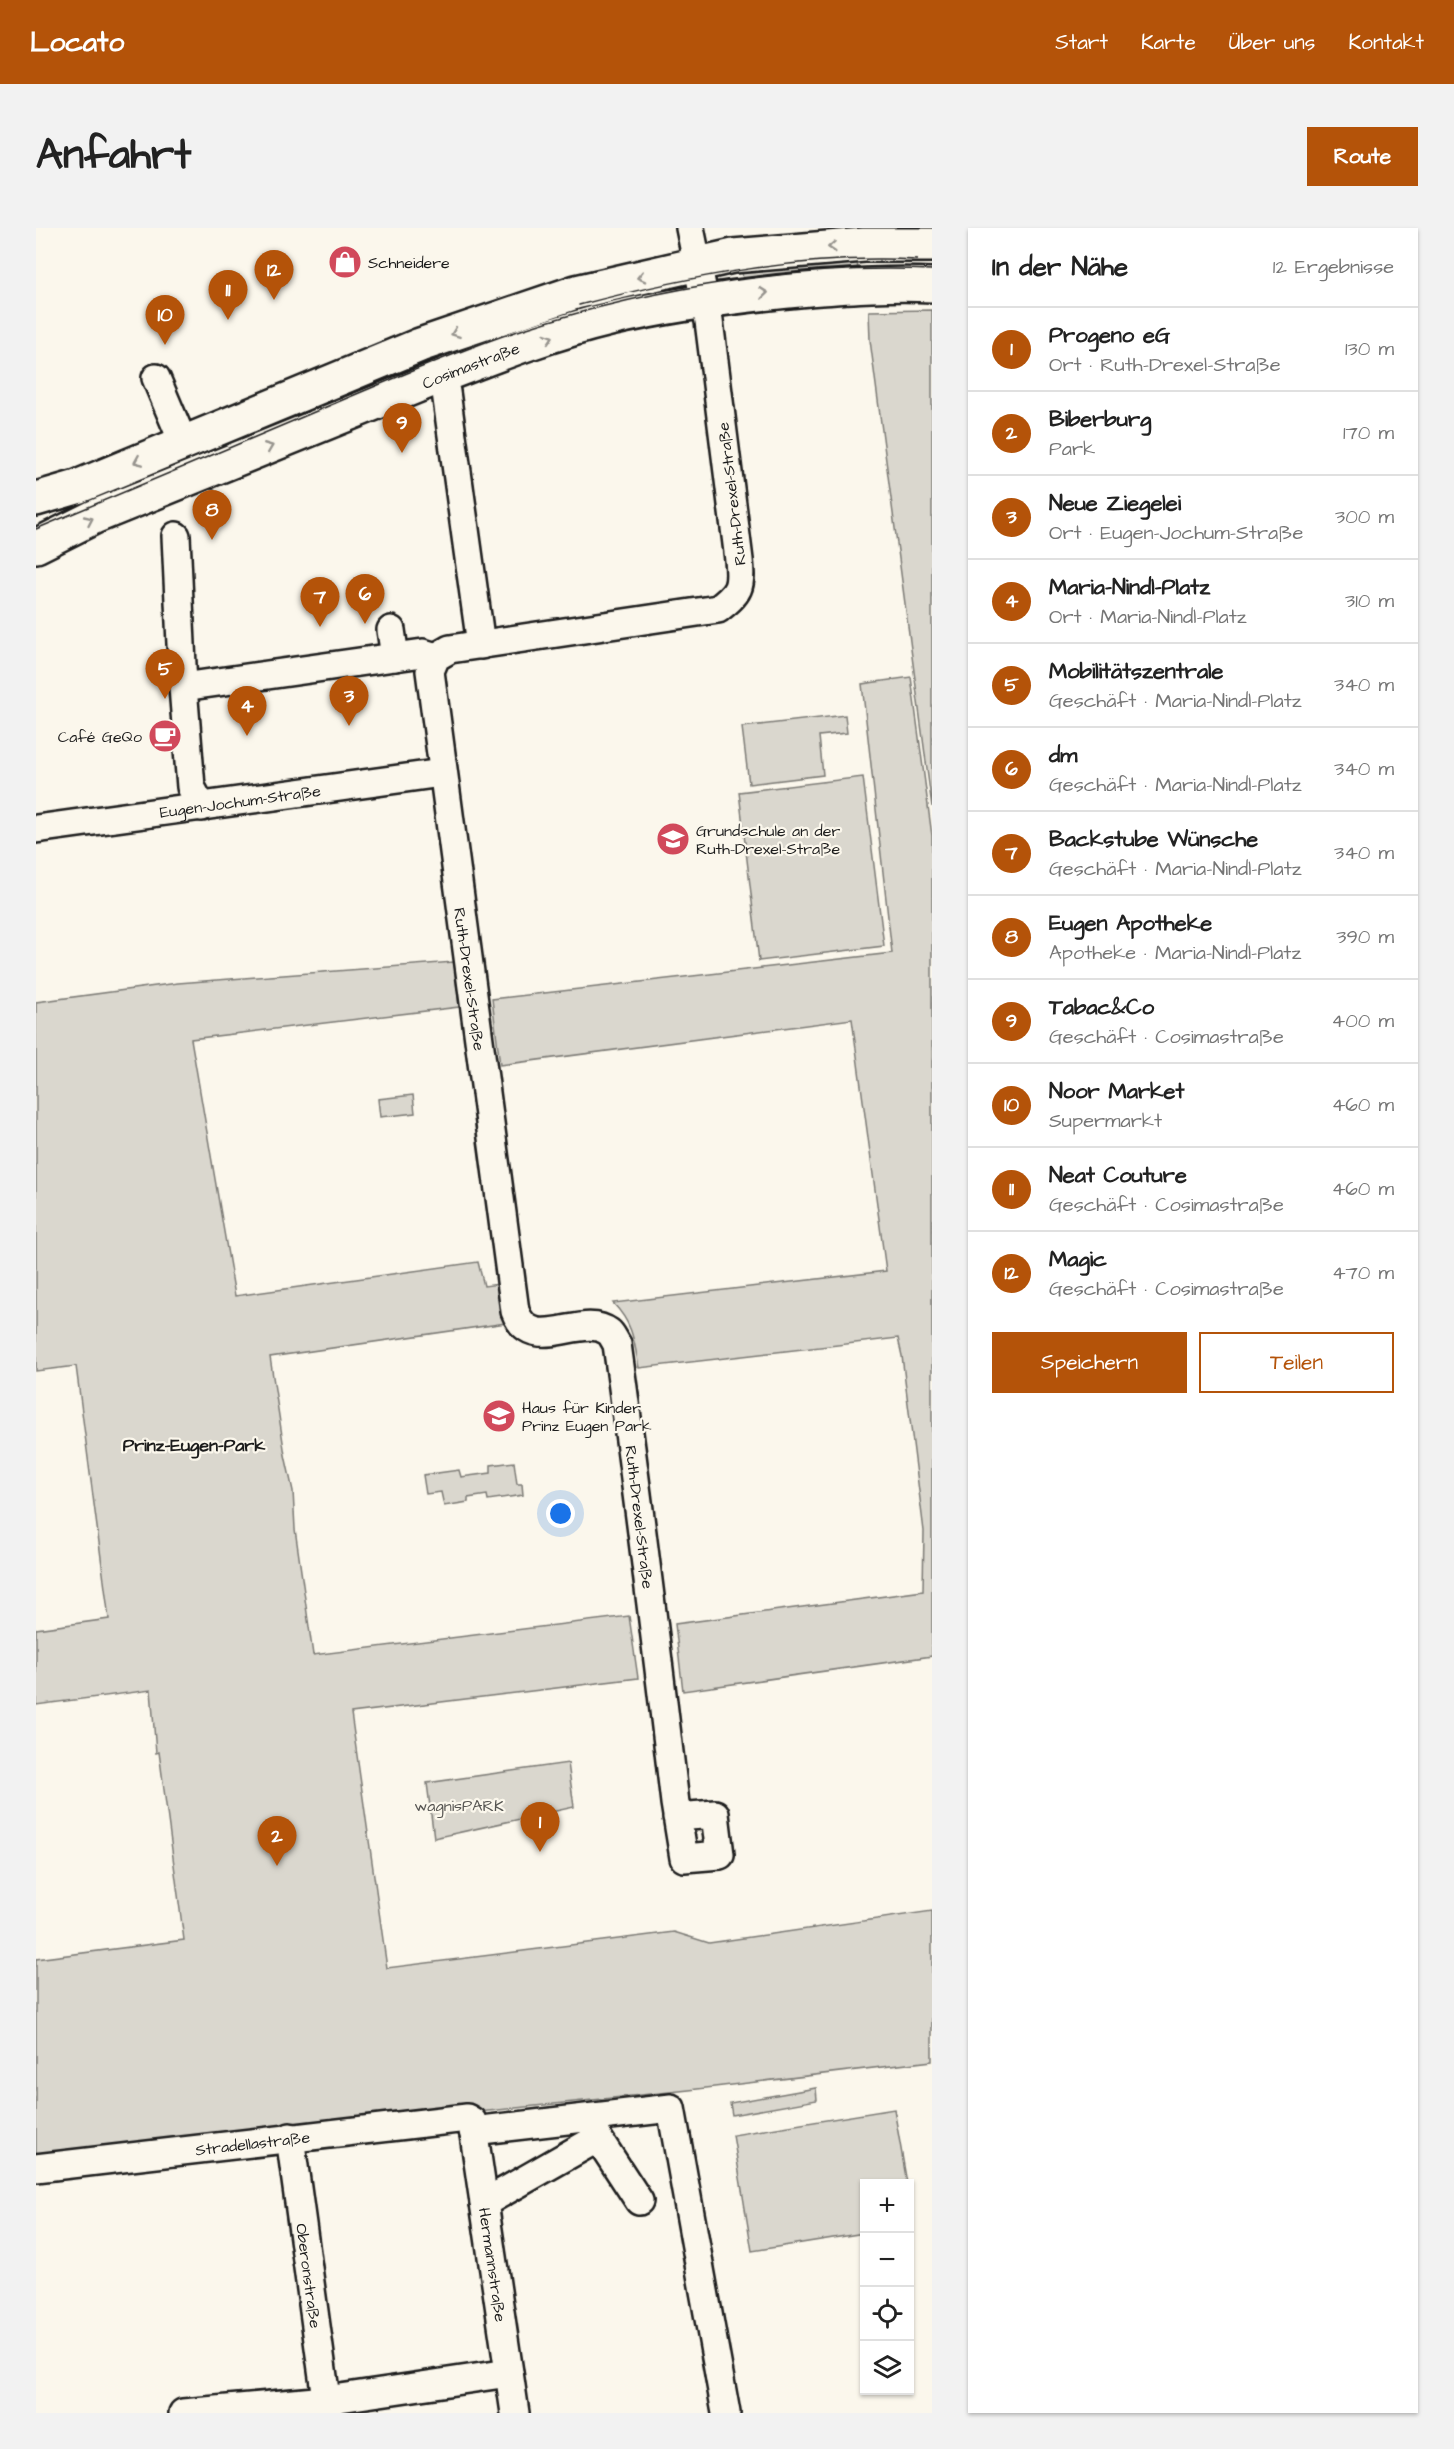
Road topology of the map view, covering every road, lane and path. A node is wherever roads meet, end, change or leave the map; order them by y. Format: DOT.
graph roads {
  1 [pos="690,228"];
  2 [pos="877,236"];
  3 [pos="932,245"];
  4 [pos="698,263"];
  5 [pos="932,285"];
  6 [pos="706,300"];
  7 [pos="156,378"];
  8 [pos="446,392"];
  9 [pos="183,442"];
  10 [pos="36,499"];
  11 [pos="176,536"];
  12 [pos="36,546"];
  13 [pos="391,630"];
  14 [pos="481,645"];
  15 [pos="395,657"];
  16 [pos="436,657"];
  17 [pos="183,687"];
  18 [pos="442,773"];
  19 [pos="202,807"];
  20 [pos="36,829"];
  21 [pos="677,1817"];
  22 [pos="470,2124"];
  23 [pos="595,2128"];
  24 [pos="290,2137"];
  25 [pos="36,2168"];
  26 [pos="639,2201"];
  27 [pos="484,2203"];
  28 [pos="508,2373"];
  29 [pos="327,2406"];
  30 [pos="183,2413"];
  31 [pos="515,2413"];
  32 [pos="726,2413"];
  1 -- 4 [label="street, Ruth-Drexel-Straße"];
  2 -- 3 [label="main road"];
  2 -- 4 [label="main road, one-way"];
  4 -- 6 [label="street, Ruth-Drexel-Straße"];
  4 -- 9 [label="main road, one-way"];
  6 -- 5 [label="main road, Cosimastraße, one-way"];
  12 -- 6 [label="main road, Cosimastraße, one-way"];
  6 -- 14 [label="street, Ruth-Drexel-Straße"];
  7 -- 9 [label="street"];
  8 -- 14 [label="street"];
  9 -- 10 [label="main road, one-way"];
  11 -- 17 [label="street"];
  13 -- 15 [label="street"];
  14 -- 16 [label="street, Ruth-Drexel-Straße"];
  15 -- 16 [label="street"];
  15 -- 17 [label="street"];
  16 -- 18 [label="street, Ruth-Drexel-Straße"];
  17 -- 19 [label="street"];
  18 -- 19 [label="street, Eugen-Jochum-Straße"];
  18 -- 21 [label="street, Ruth-Drexel-Straße"];
  19 -- 20 [label="street, Eugen-Jochum-Straße"];
  22 -- 23 [label="street, Stradellastraße"];
  22 -- 24 [label="street, Stradellastraße"];
  22 -- 27 [label="street, Hermannstraße"];
  23 -- 26 [label="street"];
  23 -- 27 [label="street"];
  23 -- 32 [label="street, Stradellastraße"];
  24 -- 25 [label="street, Stradellastraße"];
  24 -- 29 [label="street, Oberonstraße"];
  27 -- 28 [label="street, Hermannstraße"];
  28 -- 29 [label="street"];
  28 -- 31 [label="street, Hermannstraße"];
  29 -- 30 [label="street"];
}
